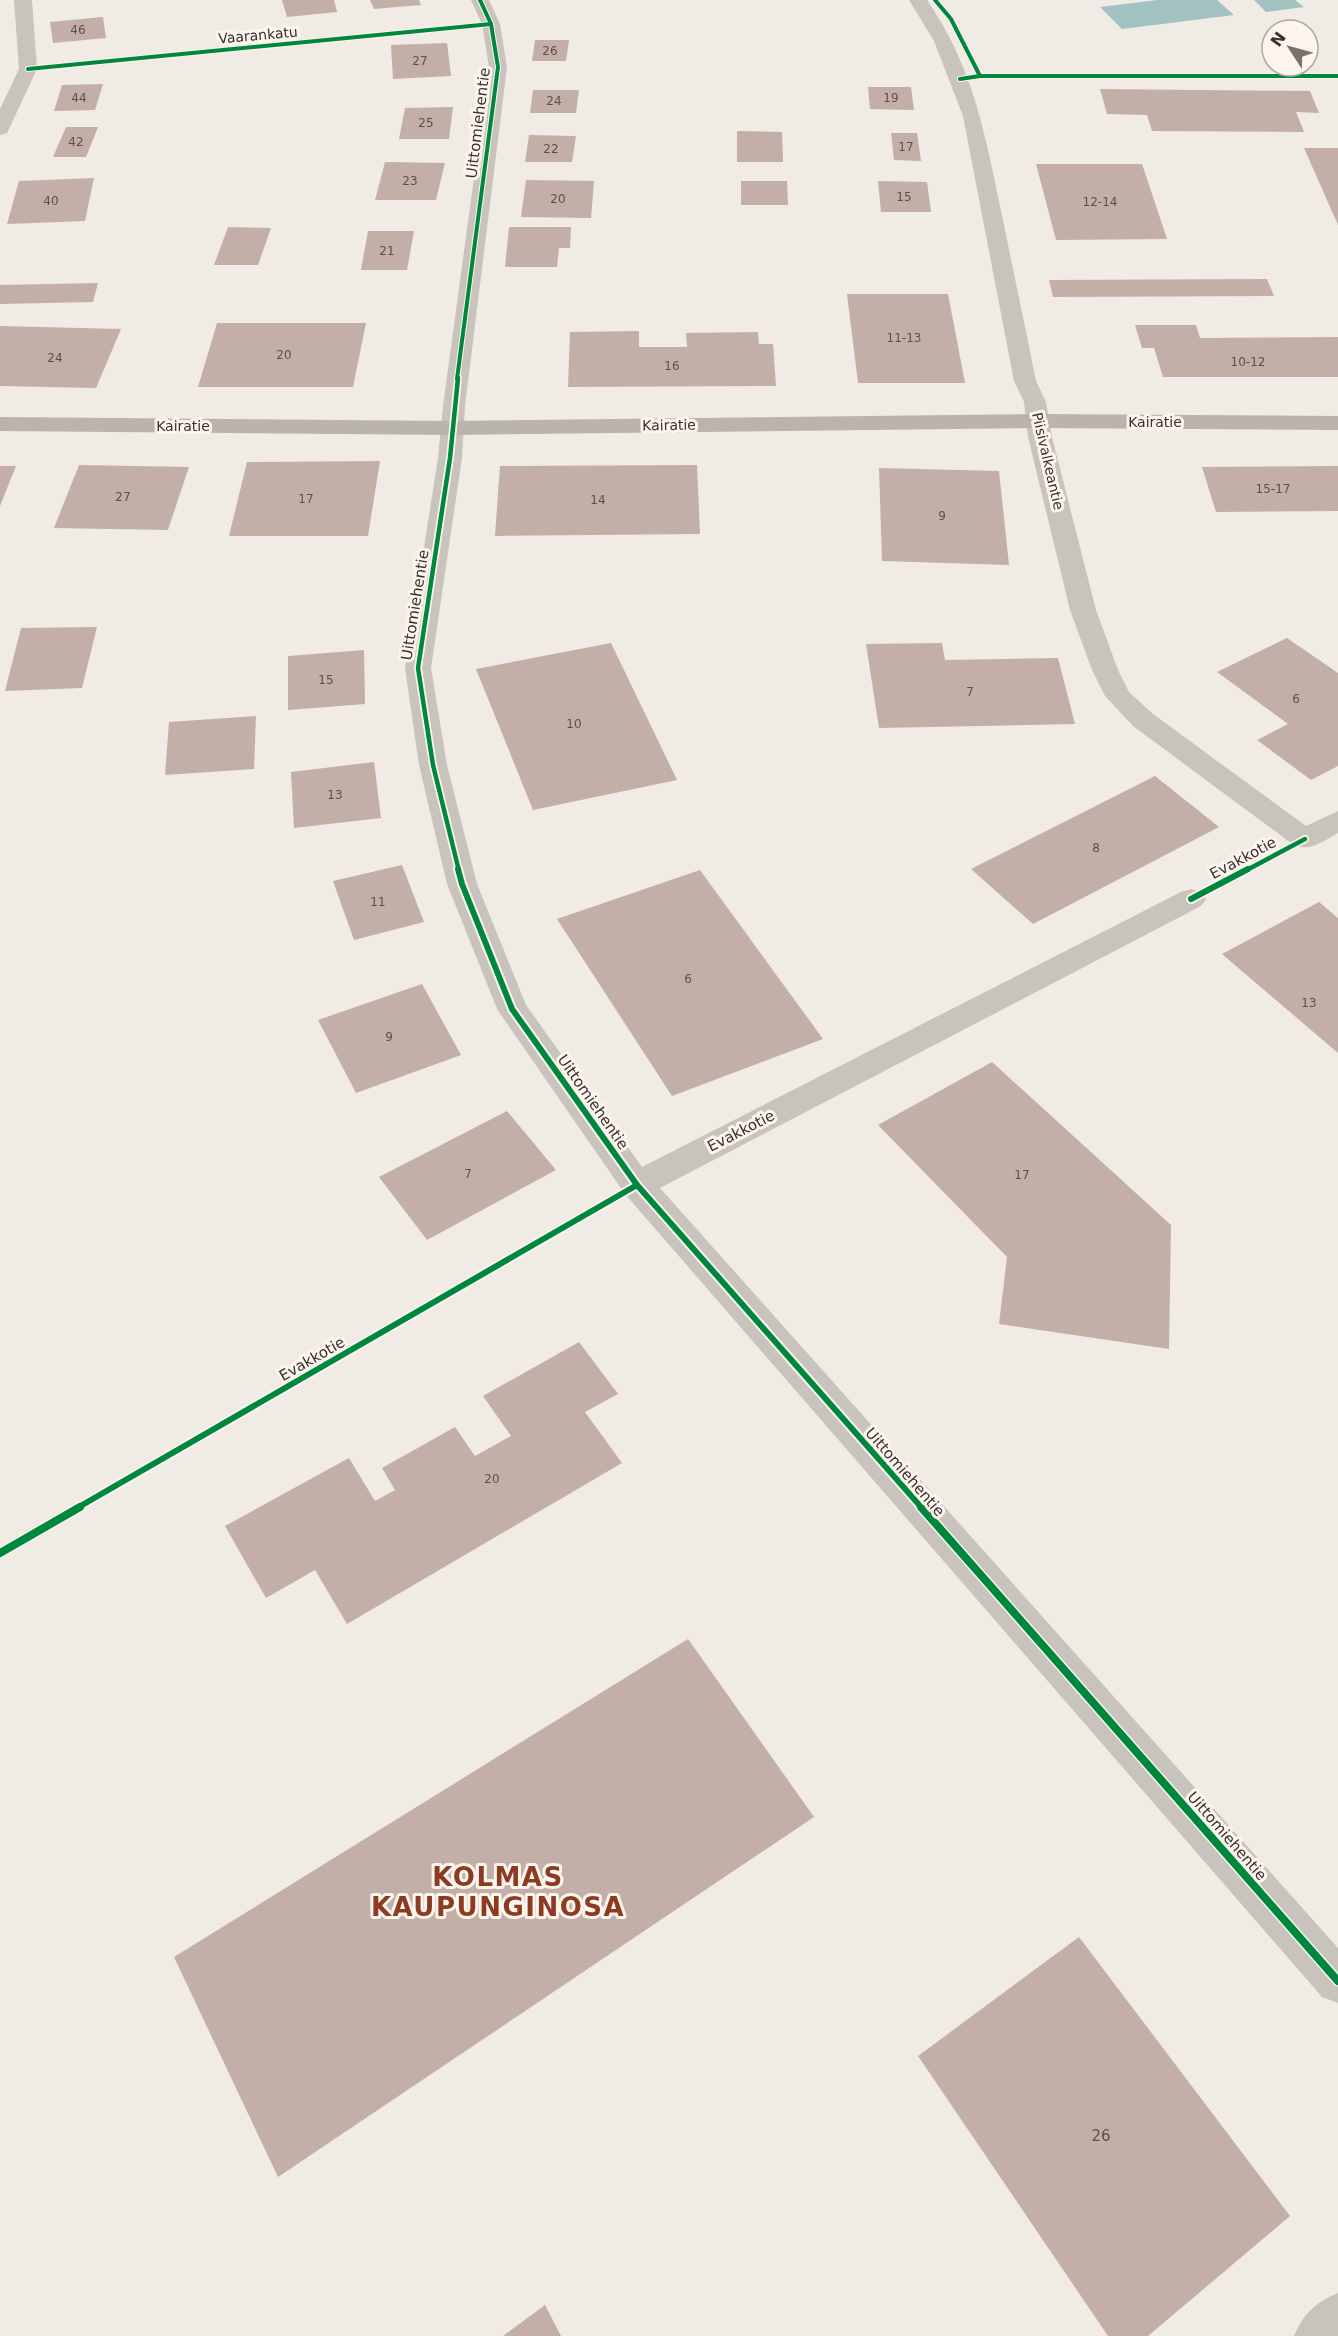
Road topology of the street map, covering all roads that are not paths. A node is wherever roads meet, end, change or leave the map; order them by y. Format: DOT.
graph roads {
  1 [pos="23,0"];
  2 [pos="480,0"];
  3 [pos="918,0"];
  4 [pos="0,129"];
  5 [pos="1037,421"];
  6 [pos="1338,423"];
  7 [pos="0,424"];
  8 [pos="452,428"];
  9 [pos="1338,821"];
  10 [pos="1191,899"];
  11 [pos="637,1185"];
  12 [pos="1338,1981"];
  13 [pos="1338,2317"];
  14 [pos="1318,2336"];
  1 -- 4 [label="street"];
  2 -- 8 [label="street, Uittomiehentie"];
  3 -- 5 [label="street, Piisivalkeantie"];
  5 -- 6 [label="main road, Kairatie"];
  5 -- 8 [label="main road, Kairatie"];
  5 -- 9 [label="street, Piisivalkeantie"];
  7 -- 8 [label="main road, Kairatie"];
  8 -- 11 [label="street, Uittomiehentie"];
  10 -- 11 [label="street, Evakkotie"];
  11 -- 12 [label="street, Uittomiehentie"];
  13 -- 14 [label="street"];
}
